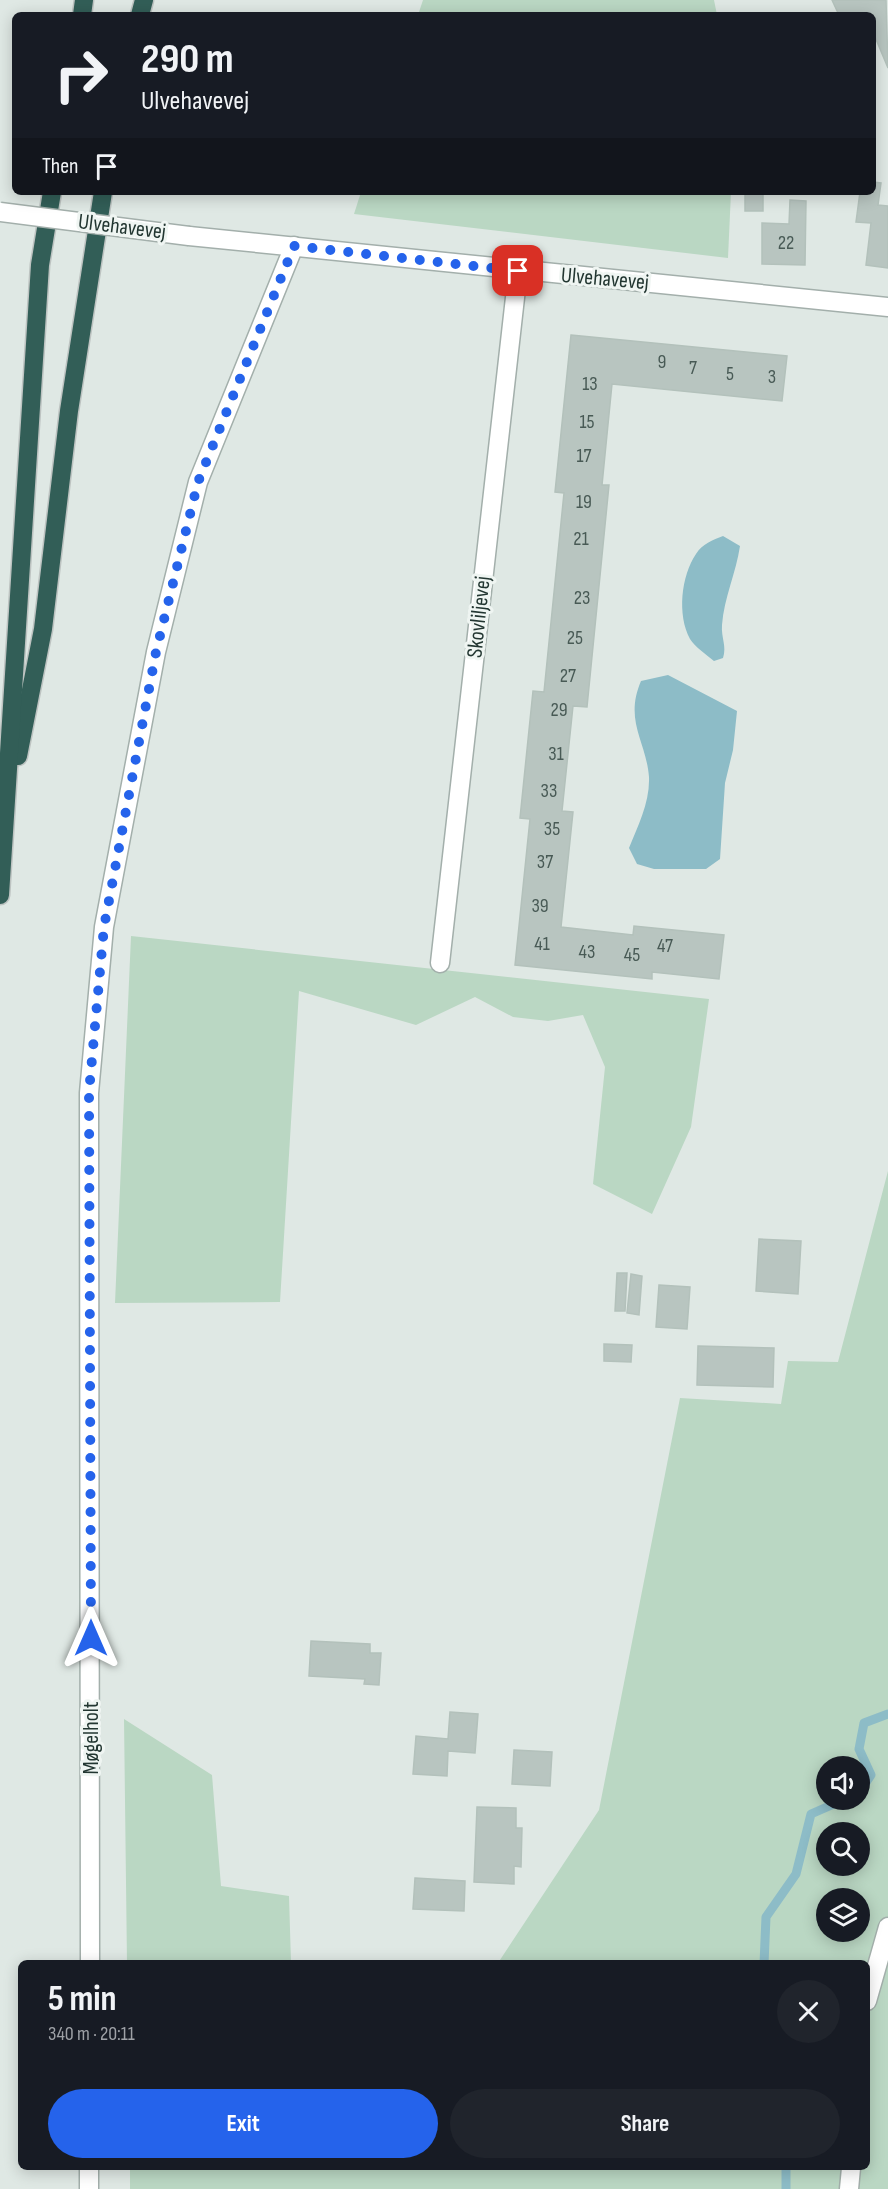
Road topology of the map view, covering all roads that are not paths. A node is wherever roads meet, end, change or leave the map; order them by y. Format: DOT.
graph roads {
  1 [pos="52,195"];
  2 [pos="103,195"];
  3 [pos="0,212"];
  4 [pos="294,246"];
  5 [pos="518,271"];
  6 [pos="888,307"];
  7 [pos="4,825"];
  8 [pos="0,895"];
  9 [pos="440,963"];
  10 [pos="888,1927"];
  11 [pos="90,1960"];
  12 [pos="870,1990"];
  13 [pos="89,2170"];
  14 [pos="850,2170"];
  15 [pos="89,2189"];
  16 [pos="849,2189"];
  1 -- 7 [label="highway"];
  2 -- 7 [label="highway"];
  3 -- 4 [label="street, Ulvehavevej, bridge"];
  4 -- 5 [label="street, Ulvehavevej"];
  4 -- 11 [label="street, Møgelholt"];
  5 -- 6 [label="street, Ulvehavevej"];
  5 -- 9 [label="street, Skovliljevej"];
  7 -- 8 [label="highway"];
  10 -- 12 [label="street"];
  13 -- 15 [label="street"];
  14 -- 16 [label="street"];
}
